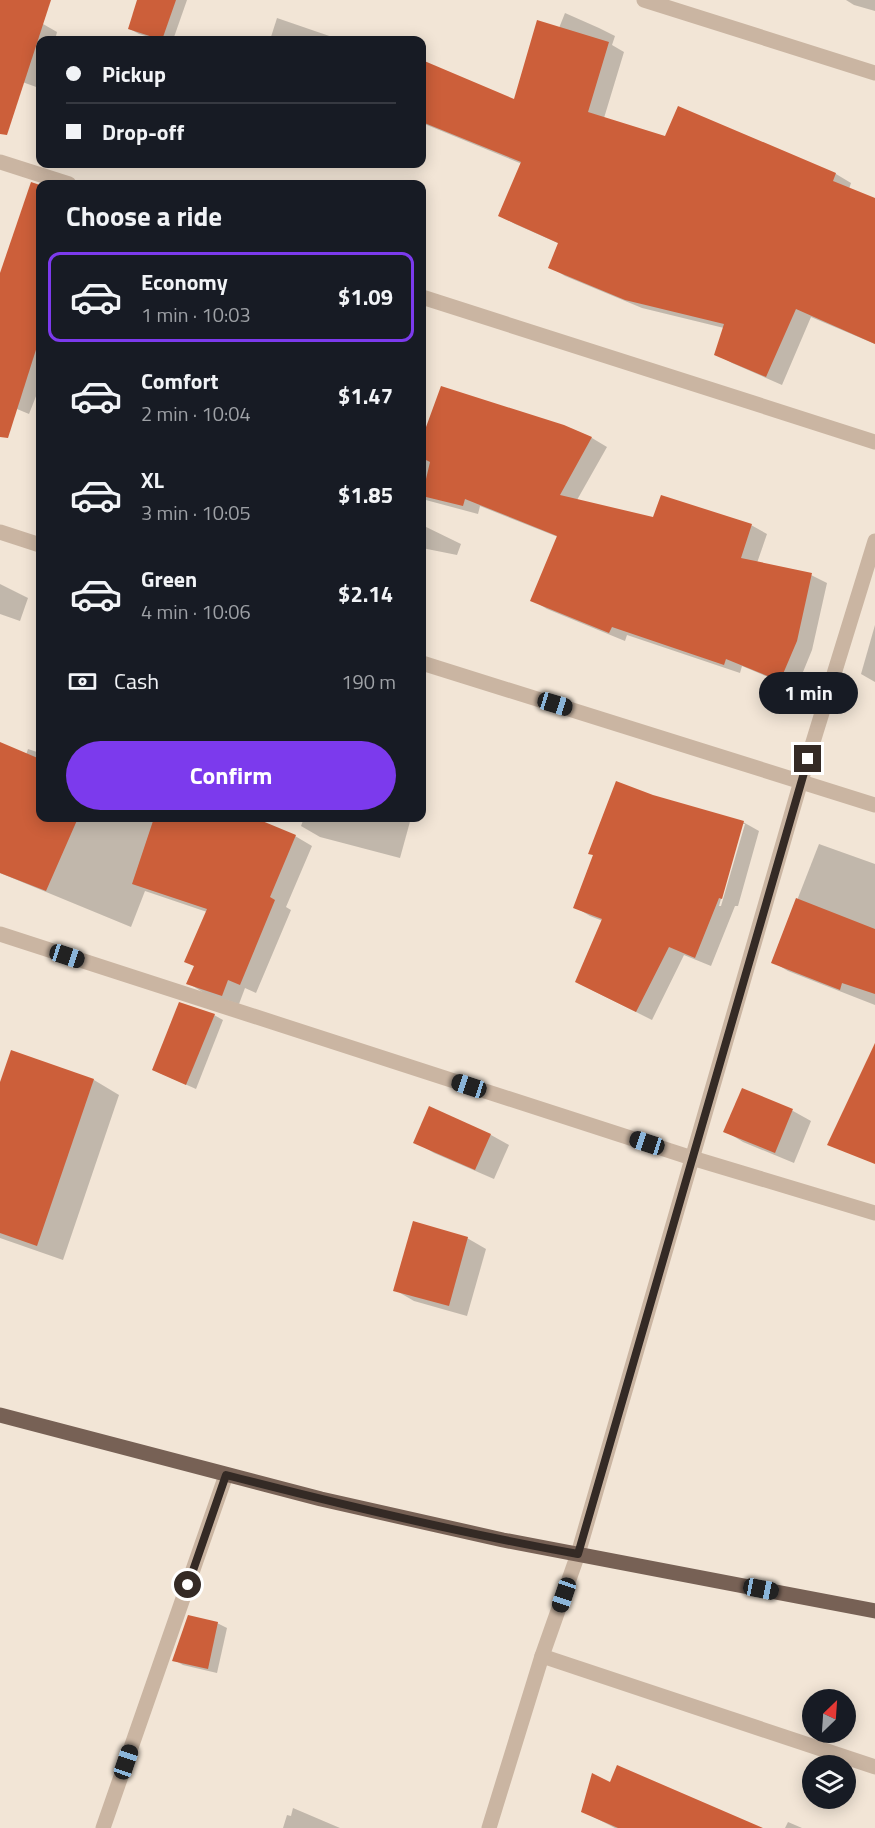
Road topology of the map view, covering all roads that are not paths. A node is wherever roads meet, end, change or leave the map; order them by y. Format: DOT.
graph roads {
  1 [pos="644,0"];
  2 [pos="875,73"];
  3 [pos="0,162"];
  4 [pos="56,180"];
  5 [pos="426,298"];
  6 [pos="875,442"];
  7 [pos="0,532"];
  8 [pos="875,541"];
  9 [pos="36,543"];
  10 [pos="426,664"];
  11 [pos="801,781"];
  12 [pos="875,805"];
  13 [pos="0,934"];
  14 [pos="692,1158"];
  15 [pos="875,1214"];
  16 [pos="0,1415"];
  17 [pos="226,1475"];
  18 [pos="578,1554"];
  19 [pos="875,1611"];
  20 [pos="543,1656"];
  21 [pos="875,1767"];
  22 [pos="103,1828"];
  23 [pos="489,1828"];
  1 -- 2 [label="street"];
  3 -- 4 [label="street"];
  5 -- 6 [label="street"];
  7 -- 9 [label="street"];
  8 -- 11 [label="street"];
  10 -- 11 [label="street"];
  11 -- 12 [label="street"];
  11 -- 14 [label="street"];
  13 -- 14 [label="street"];
  14 -- 15 [label="street"];
  14 -- 18 [label="street"];
  16 -- 17 [label="main road"];
  17 -- 18 [label="main road"];
  17 -- 22 [label="street"];
  18 -- 19 [label="main road"];
  18 -- 20 [label="street"];
  20 -- 21 [label="street"];
  20 -- 23 [label="street"];
}
